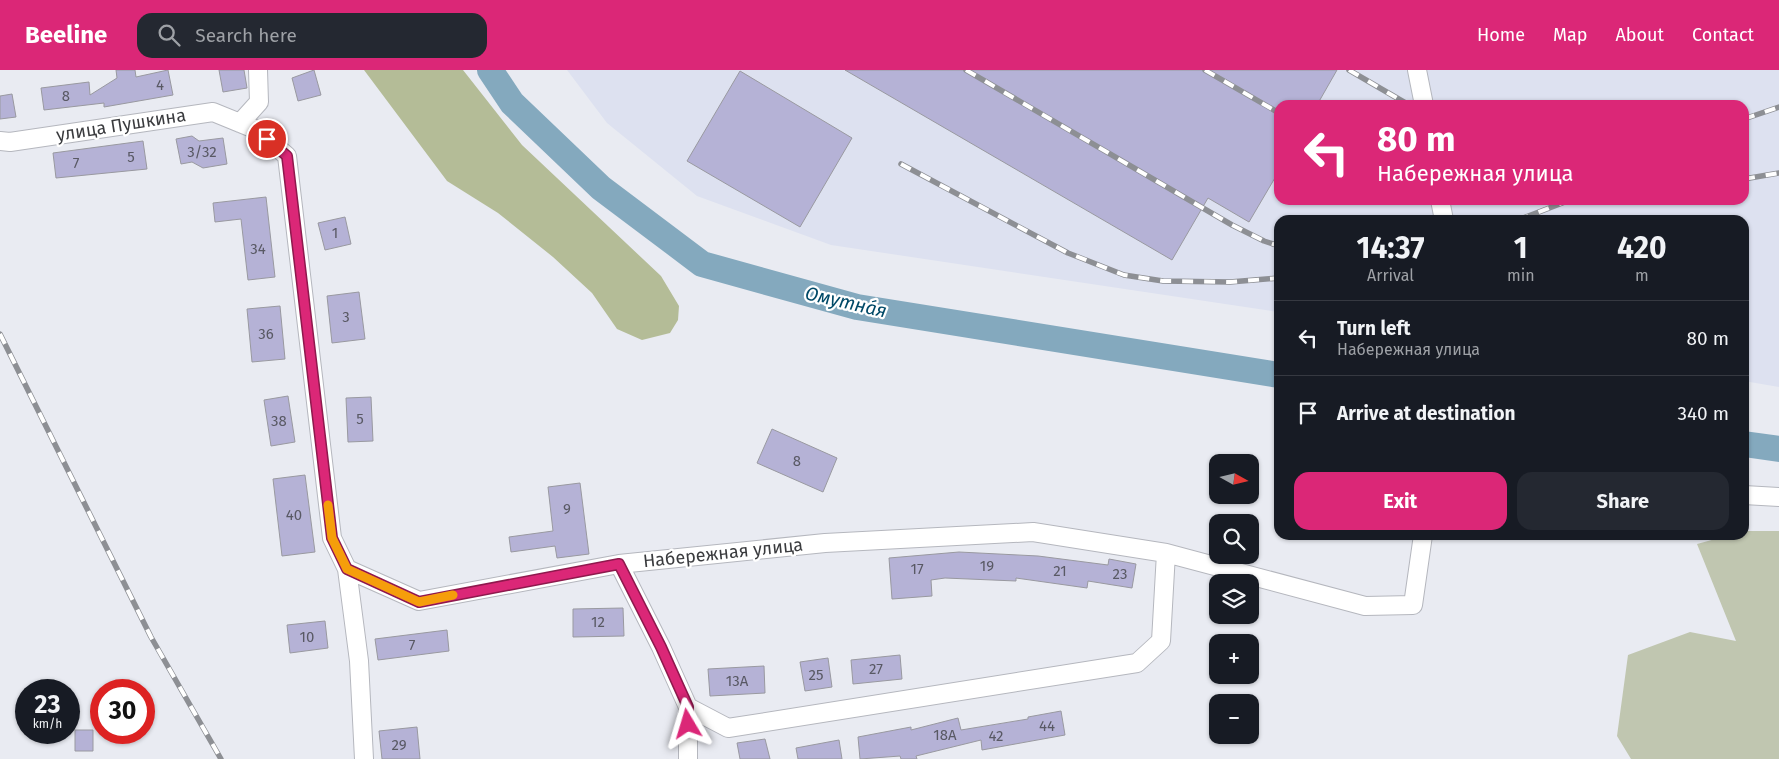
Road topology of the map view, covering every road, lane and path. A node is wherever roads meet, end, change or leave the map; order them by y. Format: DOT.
graph roads {
  1 [pos="258,70"];
  2 [pos="1417,70"];
  3 [pos="1423,100"];
  4 [pos="240,123"];
  5 [pos="0,141"];
  6 [pos="1749,494"];
  7 [pos="1779,497"];
  8 [pos="1422,540"];
  9 [pos="1166,553"];
  10 [pos="619,564"];
  11 [pos="347,569"];
  12 [pos="688,707"];
  13 [pos="364,759"];
  14 [pos="688,759"];
  1 -- 4 [label="street"];
  2 -- 3 [label="street"];
  4 -- 5 [label="street, улица Пушкина"];
  4 -- 11 [label="street"];
  6 -- 7 [label="street"];
  8 -- 9 [label="street, Набережная улица"];
  9 -- 10 [label="street, Набережная улица"];
  9 -- 12 [label="street"];
  10 -- 11 [label="street, Набережная улица"];
  10 -- 12 [label="street"];
  11 -- 13 [label="street"];
  12 -- 14 [label="street"];
}
